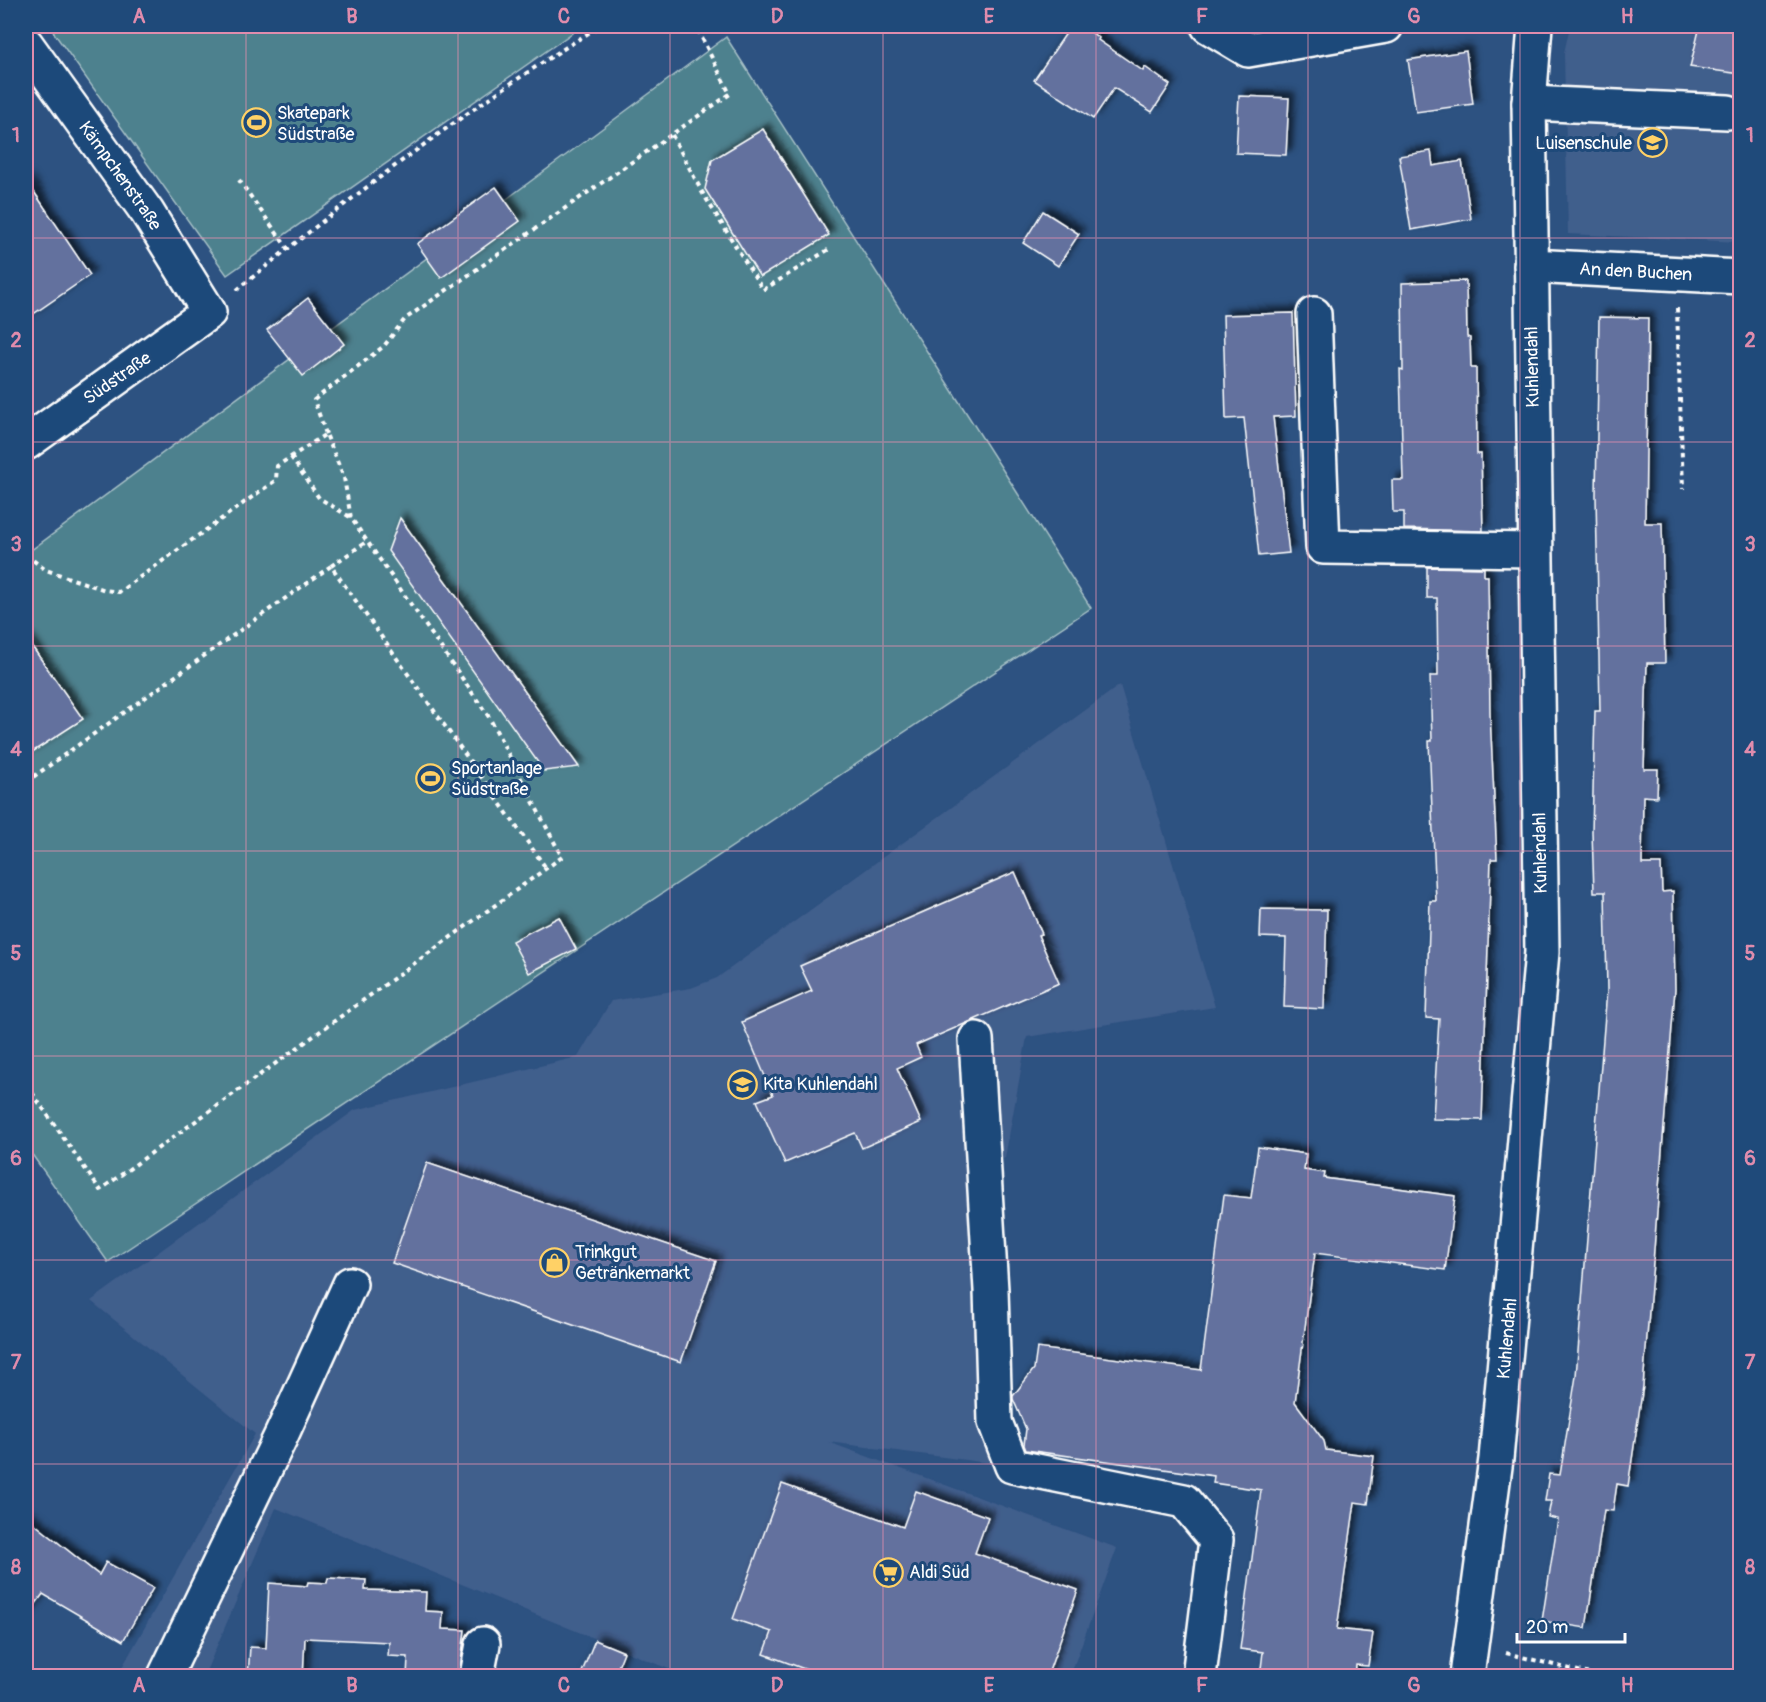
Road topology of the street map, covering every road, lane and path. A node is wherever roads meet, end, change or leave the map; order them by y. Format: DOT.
graph roads {
  1 [pos="600,26"];
  2 [pos="696,26"];
  3 [pos="1208,26"];
  4 [pos="1386,26"];
  5 [pos="1535,26"];
  6 [pos="26,44"];
  7 [pos="1529,104"];
  8 [pos="1728,112"];
  9 [pos="672,135"];
  10 [pos="239,180"];
  11 [pos="831,248"];
  12 [pos="288,249"];
  13 [pos="1531,266"];
  14 [pos="1740,277"];
  15 [pos="209,312"];
  16 [pos="1314,314"];
  17 [pos="1678,336"];
  18 [pos="326,434"];
  19 [pos="26,443"];
  20 [pos="291,457"];
  21 [pos="1683,489"];
  22 [pos="351,518"];
  23 [pos="366,542"];
  24 [pos="1535,550"];
  25 [pos="26,555"];
  26 [pos="331,566"];
  27 [pos="26,782"];
  28 [pos="546,868"];
  29 [pos="976,1039"];
  30 [pos="26,1084"];
  31 [pos="351,1284"];
  32 [pos="483,1644"];
  33 [pos="1470,1663"];
  34 [pos="165,1677"];
  35 [pos="477,1677"];
  36 [pos="1200,1677"];
  37 [pos="1598,1677"];
  1 -- 12 [label="path"];
  2 -- 9 [label="path"];
  3 -- 4 [label="street"];
  5 -- 7 [label="street, Kuhlendahl"];
  6 -- 15 [label="street, Kämpchenstraße"];
  7 -- 8 [label="street"];
  7 -- 13 [label="street, Kuhlendahl"];
  9 -- 11 [label="path"];
  9 -- 18 [label="path"];
  10 -- 12 [label="path"];
  12 -- 15 [label="path"];
  13 -- 14 [label="street, An den Buchen"];
  13 -- 24 [label="street, Kuhlendahl"];
  15 -- 19 [label="street, Südstraße"];
  16 -- 24 [label="street"];
  17 -- 21 [label="path"];
  18 -- 20 [label="path"];
  18 -- 22 [label="path"];
  20 -- 22 [label="path"];
  20 -- 25 [label="path"];
  22 -- 23 [label="path"];
  23 -- 26 [label="path"];
  23 -- 28 [label="path"];
  24 -- 33 [label="street, Kuhlendahl"];
  26 -- 27 [label="path"];
  26 -- 28 [label="path"];
  28 -- 30 [label="path"];
  29 -- 36 [label="street"];
  31 -- 34 [label="street"];
  32 -- 35 [label="street"];
  33 -- 37 [label="path"];
}
